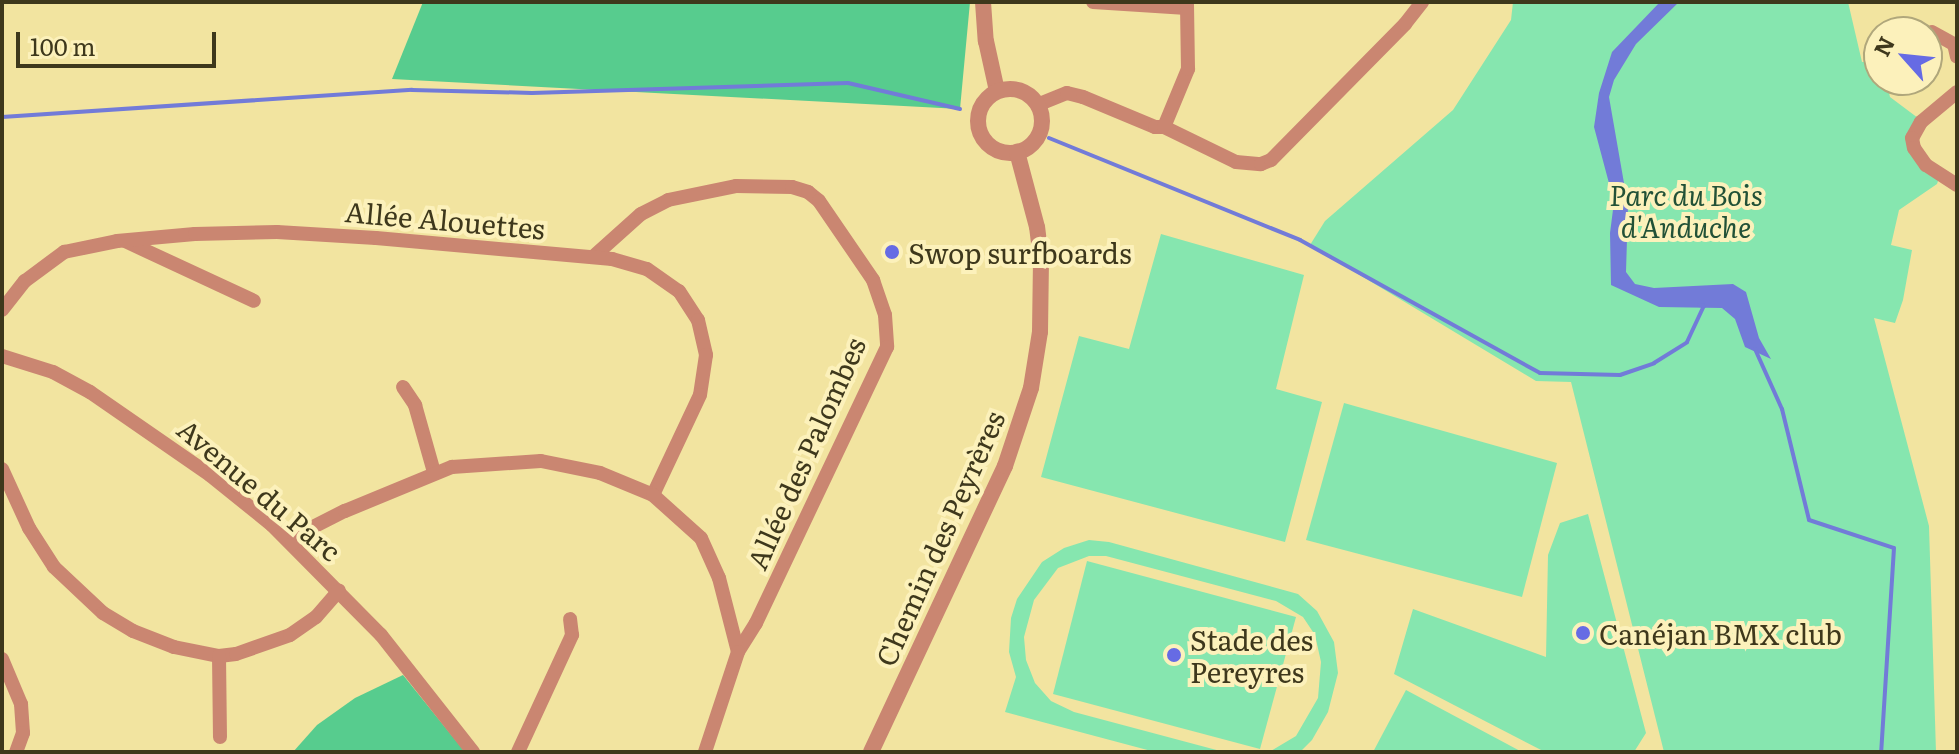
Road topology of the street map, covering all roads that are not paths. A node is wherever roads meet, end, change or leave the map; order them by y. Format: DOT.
graph roads {
  1 [pos="983,2"];
  2 [pos="1093,2"];
  3 [pos="1422,2"];
  4 [pos="1187,5"];
  5 [pos="1943,38"];
  6 [pos="1957,57"];
  7 [pos="997,91"];
  8 [pos="1957,92"];
  9 [pos="1037,105"];
  10 [pos="1164,127"];
  11 [pos="1017,152"];
  12 [pos="1957,185"];
  13 [pos="124,241"];
  14 [pos="593,257"];
  15 [pos="254,301"];
  16 [pos="2,310"];
  17 [pos="2,356"];
  18 [pos="403,387"];
  19 [pos="2,469"];
  20 [pos="434,472"];
  21 [pos="653,495"];
  22 [pos="292,544"];
  23 [pos="339,591"];
  24 [pos="570,619"];
  25 [pos="738,652"];
  26 [pos="219,656"];
  27 [pos="2,659"];
  28 [pos="220,737"];
  29 [pos="16,752"];
  30 [pos="473,752"];
  31 [pos="518,752"];
  32 [pos="705,752"];
  33 [pos="871,752"];
  1 -- 7 [label="street"];
  2 -- 4 [label="street"];
  3 -- 10 [label="street"];
  4 -- 10 [label="street"];
  5 -- 6 [label="street"];
  7 -- 9 [label="street"];
  7 -- 11 [label="street"];
  8 -- 12 [label="street"];
  9 -- 10 [label="street"];
  9 -- 11 [label="street"];
  11 -- 33 [label="street, Chemin des Peyrères"];
  13 -- 14 [label="street, Allée Alouettes"];
  13 -- 15 [label="street"];
  13 -- 16 [label="street, Allée Alouettes"];
  14 -- 21 [label="street, Allée Alouettes"];
  14 -- 25 [label="street, Allée des Palombes"];
  17 -- 22 [label="street, Avenue du Parc"];
  18 -- 20 [label="street"];
  19 -- 26 [label="street"];
  20 -- 21 [label="street"];
  20 -- 22 [label="street"];
  21 -- 25 [label="street"];
  22 -- 23 [label="street, Avenue du Parc"];
  23 -- 26 [label="street"];
  23 -- 30 [label="street, Avenue du Parc"];
  24 -- 31 [label="street"];
  25 -- 32 [label="street, Allée des Palombes"];
  26 -- 28 [label="street"];
  27 -- 29 [label="street"];
}
